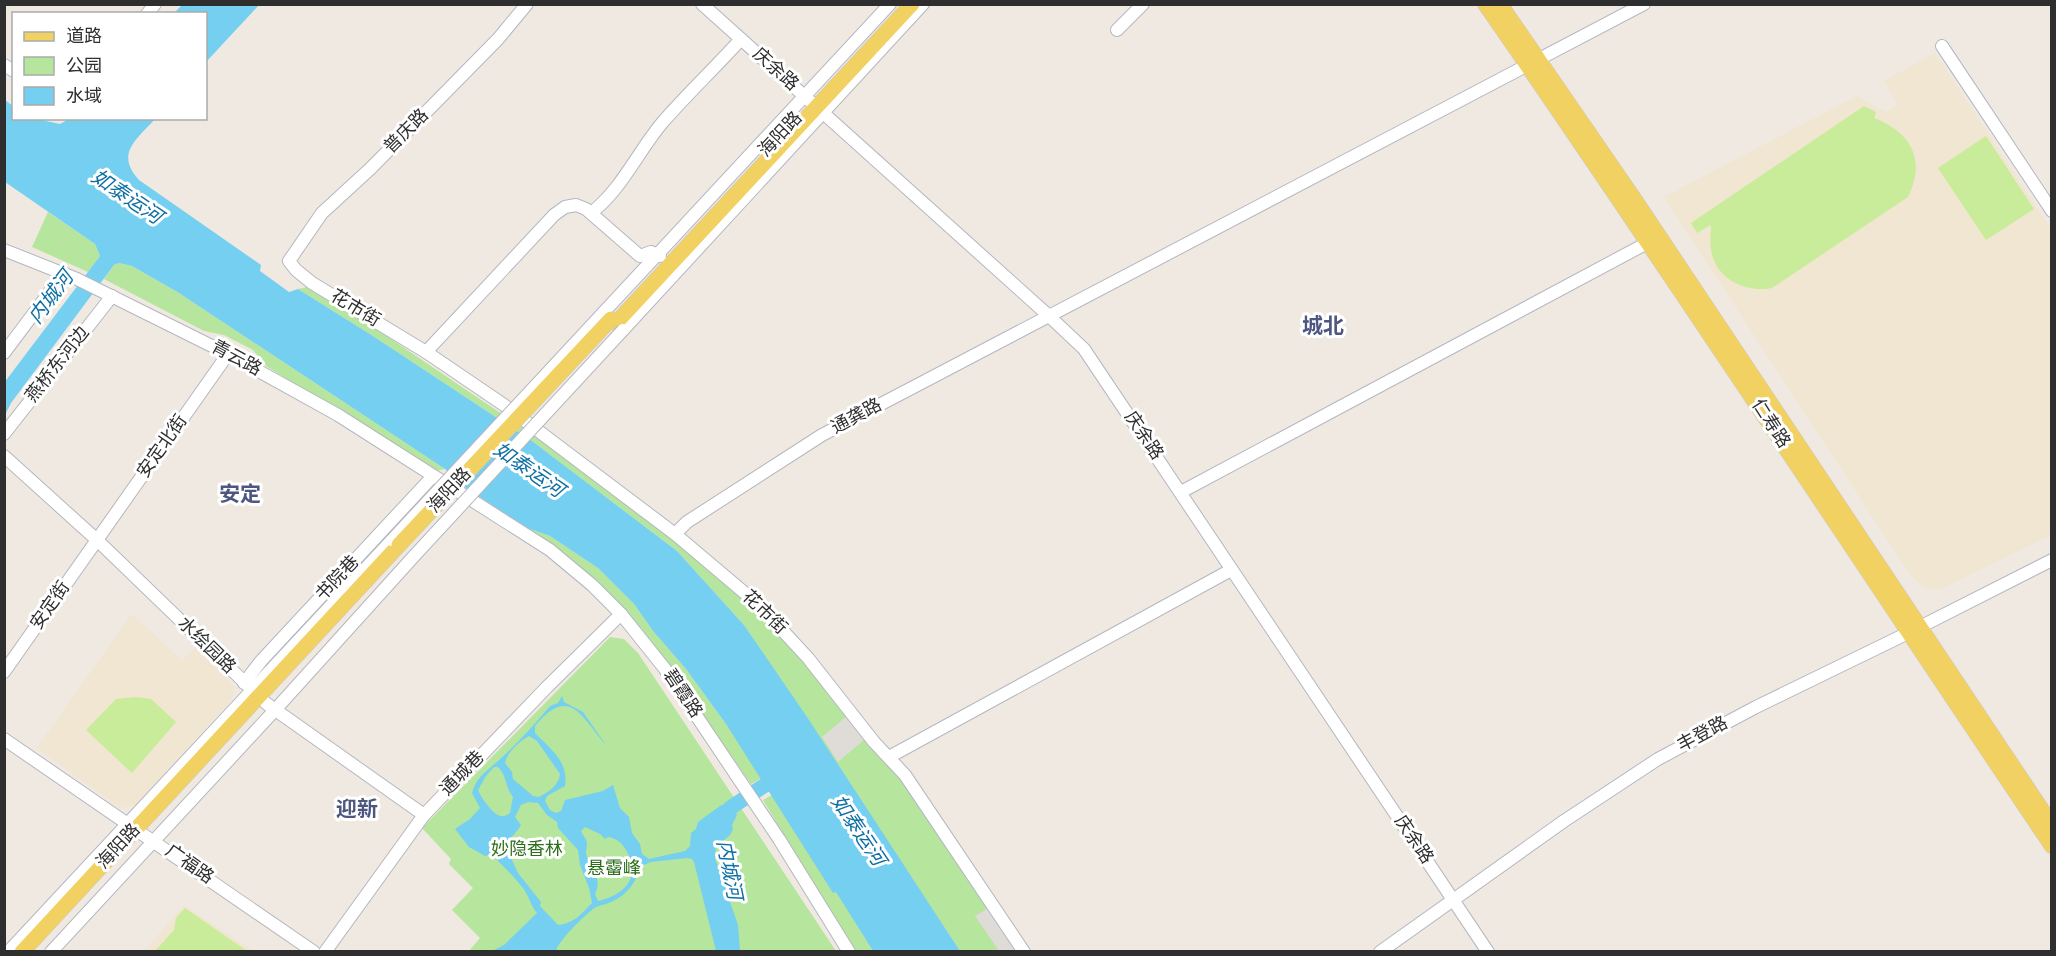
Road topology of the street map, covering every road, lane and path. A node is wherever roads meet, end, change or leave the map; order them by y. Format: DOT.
graph roads {
  1 [pos="528,4"];
  2 [pos="702,4"];
  3 [pos="890,4"];
  4 [pos="902,4"];
  5 [pos="912,4"];
  6 [pos="923,4"];
  7 [pos="1143,4"];
  8 [pos="1485,4"];
  9 [pos="1500,4"];
  10 [pos="1644,4"];
  11 [pos="1117,30"];
  12 [pos="741,39"];
  13 [pos="1942,46"];
  14 [pos="1534,63"];
  15 [pos="814,105"];
  16 [pos="2052,211"];
  17 [pos="591,213"];
  18 [pos="1649,242"];
  19 [pos="4,250"];
  20 [pos="289,261"];
  21 [pos="667,263"];
  22 [pos="64,273"];
  23 [pos="106,293"];
  24 [pos="1049,316"];
  25 [pos="5,351"];
  26 [pos="426,352"];
  27 [pos="228,354"];
  28 [pos="4,434"];
  29 [pos="4,456"];
  30 [pos="433,476"];
  31 [pos="455,491"];
  32 [pos="1181,492"];
  33 [pos="675,534"];
  34 [pos="98,540"];
  35 [pos="2052,560"];
  36 [pos="1231,570"];
  37 [pos="621,614"];
  38 [pos="1914,630"];
  39 [pos="4,672"];
  40 [pos="259,697"];
  41 [pos="4,739"];
  42 [pos="889,757"];
  43 [pos="424,814"];
  44 [pos="2052,825"];
  45 [pos="140,833"];
  46 [pos="2052,846"];
  47 [pos="1453,900"];
  48 [pos="8,951"];
  49 [pos="22,951"];
  50 [pos="36,951"];
  51 [pos="51,951"];
  52 [pos="314,951"];
  53 [pos="325,951"];
  54 [pos="849,951"];
  55 [pos="1024,951"];
  56 [pos="1380,951"];
  57 [pos="1488,951"];
  1 -- 20 [label="street, 普庆路"];
  2 -- 12 [label="street, 庆余路"];
  3 -- 15 [label="street"];
  4 -- 15 [label="main road, 海阳路"];
  5 -- 15 [label="main road, 海阳路"];
  6 -- 15 [label="street"];
  7 -- 11 [label="street"];
  8 -- 14 [label="main road, 仁寿路"];
  9 -- 14 [label="main road, 仁寿路"];
  10 -- 14 [label="street, 通龚路"];
  12 -- 15 [label="street, 庆余路"];
  12 -- 17 [label="street"];
  13 -- 16 [label="street"];
  14 -- 18 [label="main road, 仁寿路"];
  14 -- 24 [label="street, 通龚路"];
  14 -- 38 [label="main road, 仁寿路"];
  15 -- 21 [label="main road, 海阳路"];
  15 -- 24 [label="street, 庆余路"];
  17 -- 21 [label="street"];
  17 -- 26 [label="street"];
  18 -- 32 [label="street"];
  18 -- 38 [label="main road, 仁寿路"];
  19 -- 22 [label="street, 青云路"];
  20 -- 26 [label="street, 花市街"];
  21 -- 40 [label="main road, 海阳路, bridge"];
  22 -- 23 [label="street, 青云路"];
  22 -- 25 [label="street"];
  23 -- 27 [label="street, 青云路"];
  23 -- 28 [label="street, 燕桥东河边"];
  24 -- 32 [label="street, 庆余路"];
  24 -- 33 [label="street, 通龚路"];
  26 -- 33 [label="street, 花市街"];
  27 -- 30 [label="street, 青云路"];
  27 -- 34 [label="street, 安定北街"];
  29 -- 34 [label="street, 水绘园路"];
  30 -- 31 [label="street, 青云路"];
  30 -- 40 [label="street, 书院巷"];
  31 -- 37 [label="street, 碧霞路"];
  32 -- 36 [label="street, 庆余路"];
  33 -- 42 [label="street, 花市街"];
  34 -- 39 [label="street, 安定街"];
  34 -- 40 [label="street, 水绘园路"];
  35 -- 38 [label="street, 丰登路"];
  36 -- 42 [label="street"];
  36 -- 47 [label="street, 庆余路"];
  37 -- 43 [label="street, 通城巷"];
  37 -- 54 [label="street, 碧霞路"];
  38 -- 44 [label="main road, 仁寿路"];
  38 -- 46 [label="main road, 仁寿路"];
  38 -- 47 [label="street, 丰登路"];
  40 -- 43 [label="street, 水绘园路"];
  40 -- 45 [label="main road, 海阳路"];
  41 -- 45 [label="street, 广福路"];
  42 -- 55 [label="street, 花市街"];
  43 -- 53 [label="street, 通城巷"];
  45 -- 48 [label="street"];
  45 -- 49 [label="main road, 海阳路"];
  45 -- 50 [label="main road, 海阳路"];
  45 -- 51 [label="street"];
  45 -- 52 [label="street, 广福路"];
  47 -- 56 [label="street, 丰登路"];
  47 -- 57 [label="street, 庆余路"];
}
